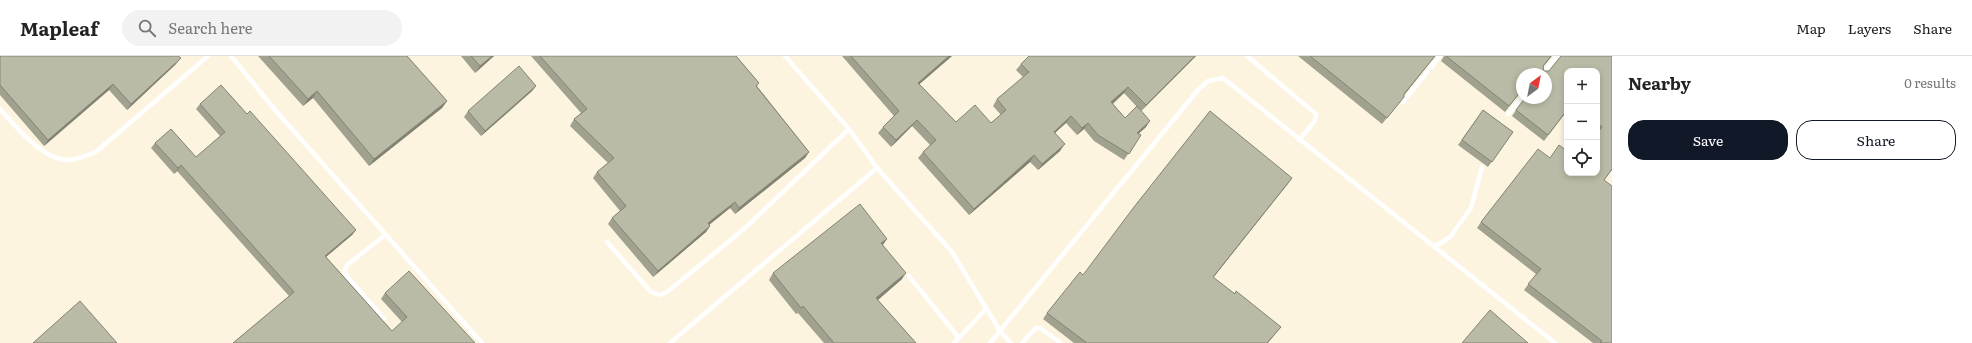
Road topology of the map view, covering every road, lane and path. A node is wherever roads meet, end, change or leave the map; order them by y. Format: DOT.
graph roads {
  1 [pos="208,56"];
  2 [pos="231,56"];
  3 [pos="785,56"];
  4 [pos="1247,56"];
  5 [pos="1440,56"];
  6 [pos="1557,56"];
  7 [pos="1547,68"];
  8 [pos="1402,102"];
  9 [pos="1516,104"];
  10 [pos="0,109"];
  11 [pos="1508,114"];
  12 [pos="849,129"];
  13 [pos="1299,140"];
  14 [pos="1482,167"];
  15 [pos="877,168"];
  16 [pos="385,235"];
  17 [pos="607,242"];
  18 [pos="1434,248"];
  19 [pos="909,276"];
  20 [pos="986,309"];
  21 [pos="384,319"];
  22 [pos="1000,331"];
  23 [pos="959,338"];
  24 [pos="482,343"];
  25 [pos="670,343"];
  26 [pos="954,343"];
  27 [pos="990,343"];
  28 [pos="1011,343"];
  29 [pos="1022,343"];
  30 [pos="1061,343"];
  31 [pos="1555,343"];
  1 -- 10 [label="lane"];
  2 -- 16 [label="lane"];
  3 -- 12 [label="lane"];
  4 -- 13 [label="lane"];
  5 -- 8 [label="lane"];
  6 -- 7 [label="lane"];
  9 -- 11 [label="lane"];
  12 -- 15 [label="lane"];
  12 -- 17 [label="lane"];
  13 -- 18 [label="lane"];
  13 -- 22 [label="lane"];
  14 -- 18 [label="lane"];
  15 -- 20 [label="lane"];
  15 -- 25 [label="lane"];
  16 -- 21 [label="lane"];
  16 -- 24 [label="lane"];
  18 -- 31 [label="lane"];
  19 -- 23 [label="lane"];
  20 -- 22 [label="lane"];
  20 -- 23 [label="lane"];
  22 -- 27 [label="lane"];
  22 -- 28 [label="lane"];
  23 -- 26 [label="lane"];
  29 -- 30 [label="lane"];
}
